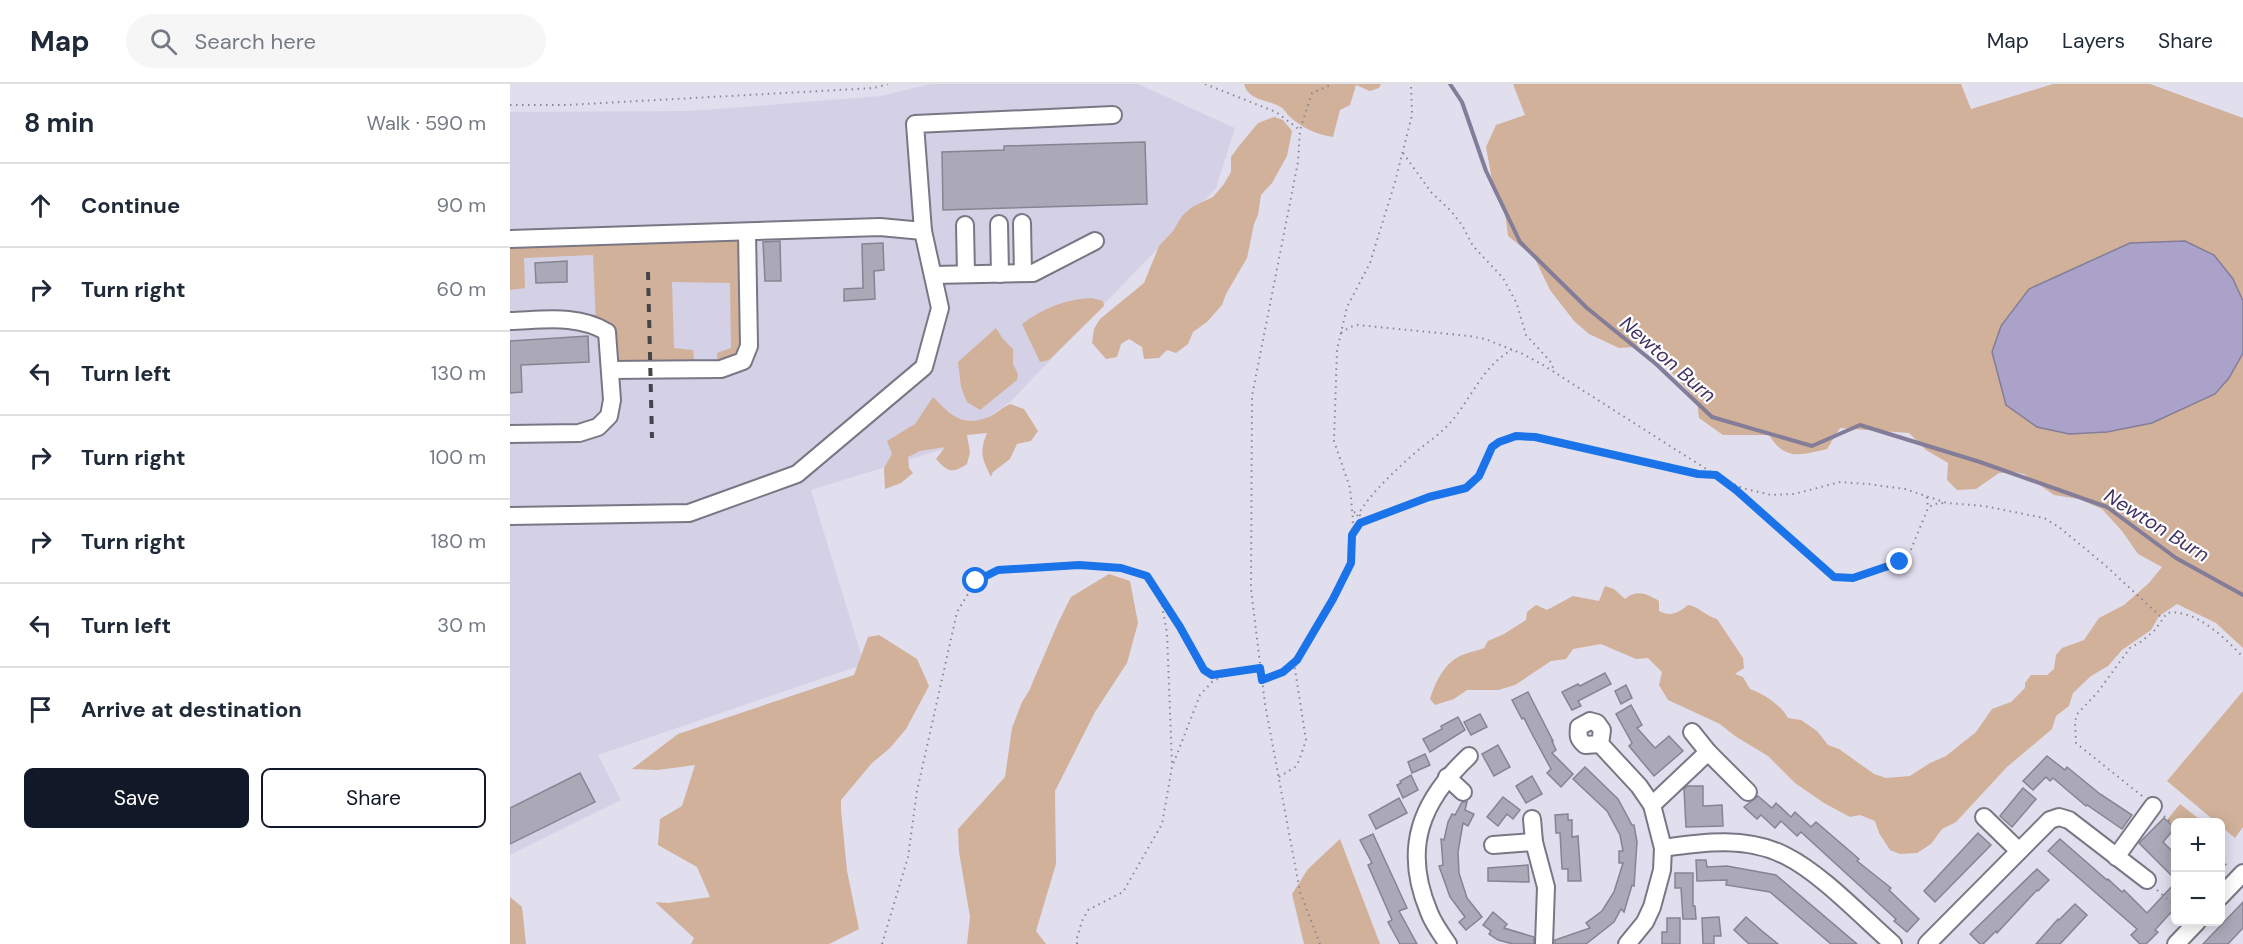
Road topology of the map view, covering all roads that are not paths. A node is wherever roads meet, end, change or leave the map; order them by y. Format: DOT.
graph roads {
  1 [pos="1113,115"];
  2 [pos="1022,223"];
  3 [pos="999,224"];
  4 [pos="965,225"];
  5 [pos="923,231"];
  6 [pos="747,233"];
  7 [pos="510,239"];
  8 [pos="1095,242"];
  9 [pos="1023,273"];
  10 [pos="966,274"];
  11 [pos="1000,274"];
  12 [pos="933,275"];
  13 [pos="510,321"];
  14 [pos="611,370"];
  15 [pos="510,434"];
  16 [pos="510,516"];
  17 [pos="1692,732"];
  18 [pos="1600,744"];
  19 [pos="1708,752"];
  20 [pos="1469,756"];
  21 [pos="1447,777"];
  22 [pos="1463,792"];
  23 [pos="1748,792"];
  24 [pos="1652,805"];
  25 [pos="2153,806"];
  26 [pos="1984,817"];
  27 [pos="1532,819"];
  28 [pos="1534,842"];
  29 [pos="1493,844"];
  30 [pos="1663,848"];
  31 [pos="2019,851"];
  32 [pos="2116,857"];
  33 [pos="2243,873"];
  34 [pos="2146,880"];
  35 [pos="2225,892"];
  36 [pos="2193,926"];
  37 [pos="1448,944"];
  38 [pos="1544,944"];
  39 [pos="1627,944"];
  40 [pos="1893,944"];
  41 [pos="1927,944"];
  42 [pos="2176,944"];
  1 -- 5 [label="street"];
  2 -- 9 [label="street"];
  3 -- 11 [label="street"];
  4 -- 10 [label="street"];
  5 -- 6 [label="street"];
  5 -- 12 [label="street"];
  6 -- 7 [label="street"];
  6 -- 14 [label="street"];
  8 -- 9 [label="street"];
  9 -- 11 [label="street"];
  10 -- 11 [label="street"];
  10 -- 12 [label="street"];
  12 -- 16 [label="street"];
  13 -- 14 [label="street"];
  14 -- 15 [label="street"];
  17 -- 19 [label="street"];
  18 -- 24 [label="street"];
  19 -- 23 [label="street"];
  19 -- 24 [label="street"];
  20 -- 21 [label="street"];
  21 -- 22 [label="street"];
  21 -- 37 [label="street"];
  24 -- 30 [label="street"];
  25 -- 32 [label="street"];
  26 -- 31 [label="street"];
  27 -- 28 [label="street"];
  28 -- 29 [label="street"];
  28 -- 38 [label="street"];
  30 -- 39 [label="street"];
  30 -- 40 [label="street"];
  31 -- 32 [label="street"];
  31 -- 41 [label="street"];
  32 -- 34 [label="street"];
  33 -- 35 [label="street"];
  36 -- 42 [label="street"];
}
